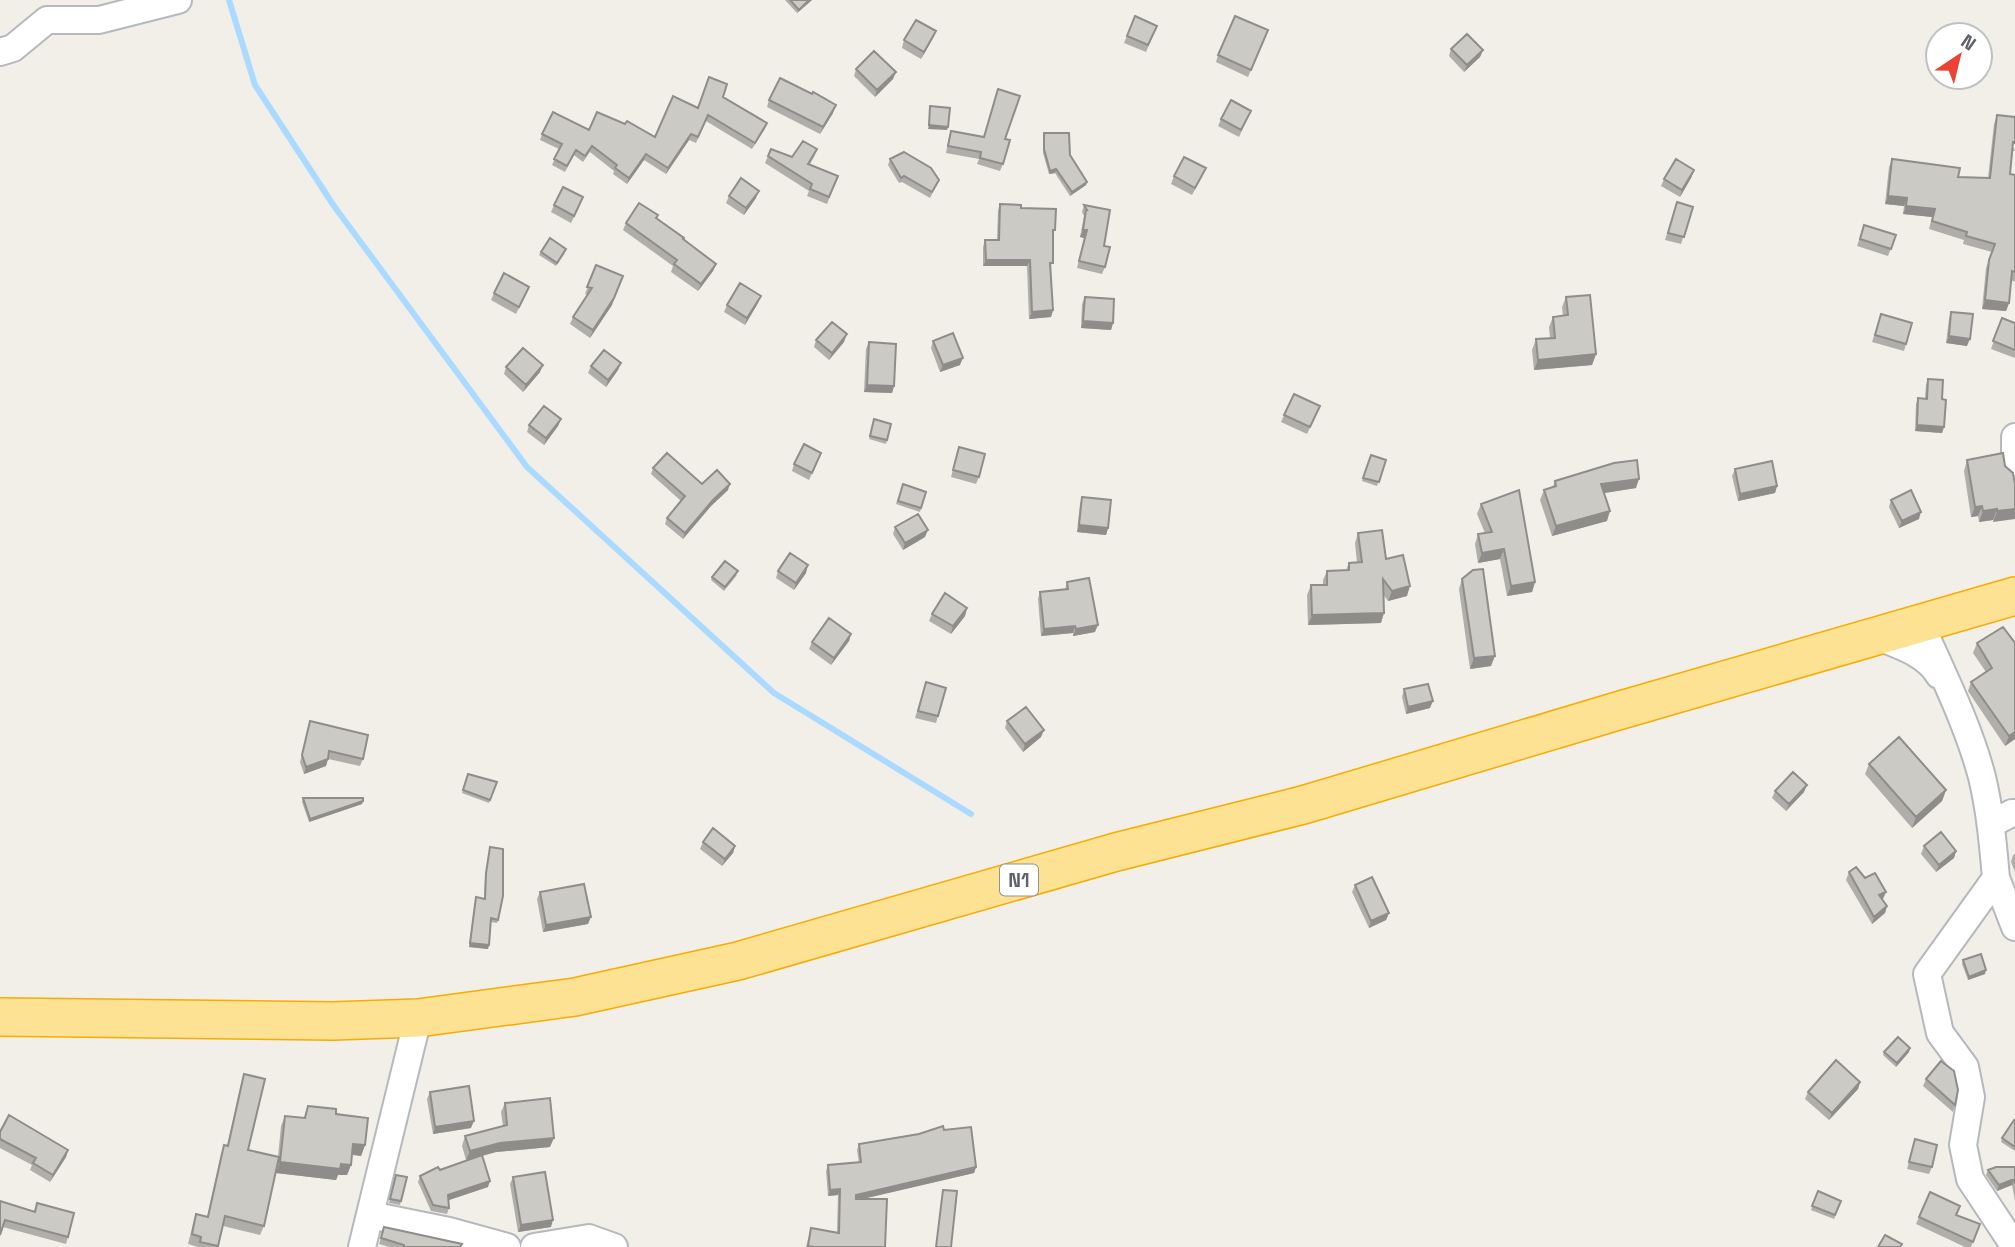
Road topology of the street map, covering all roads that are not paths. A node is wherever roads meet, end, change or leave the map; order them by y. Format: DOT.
graph roads {
  1 [pos="178,0"];
  2 [pos="0,52"];
  3 [pos="2015,437"];
  4 [pos="2015,469"];
  5 [pos="2015,596"];
  6 [pos="1920,623"];
  7 [pos="1877,636"];
  8 [pos="1955,702"];
  9 [pos="2003,819"];
  10 [pos="1996,878"];
  11 [pos="2015,927"];
  12 [pos="0,1017"];
  13 [pos="418,1018"];
  14 [pos="370,1215"];
  15 [pos="362,1247"];
  16 [pos="507,1247"];
  17 [pos="534,1247"];
  18 [pos="614,1247"];
  19 [pos="2015,1247"];
  1 -- 2 [label="street"];
  3 -- 4 [label="street"];
  5 -- 6 [label="highway, N1"];
  6 -- 7 [label="highway, N1"];
  6 -- 8 [label="street"];
  7 -- 8 [label="street"];
  7 -- 13 [label="highway, N1"];
  8 -- 9 [label="street"];
  9 -- 10 [label="street"];
  10 -- 11 [label="street"];
  10 -- 19 [label="street"];
  12 -- 13 [label="highway, N1"];
  13 -- 14 [label="street"];
  14 -- 15 [label="street"];
  14 -- 16 [label="street"];
  17 -- 18 [label="street"];
}
